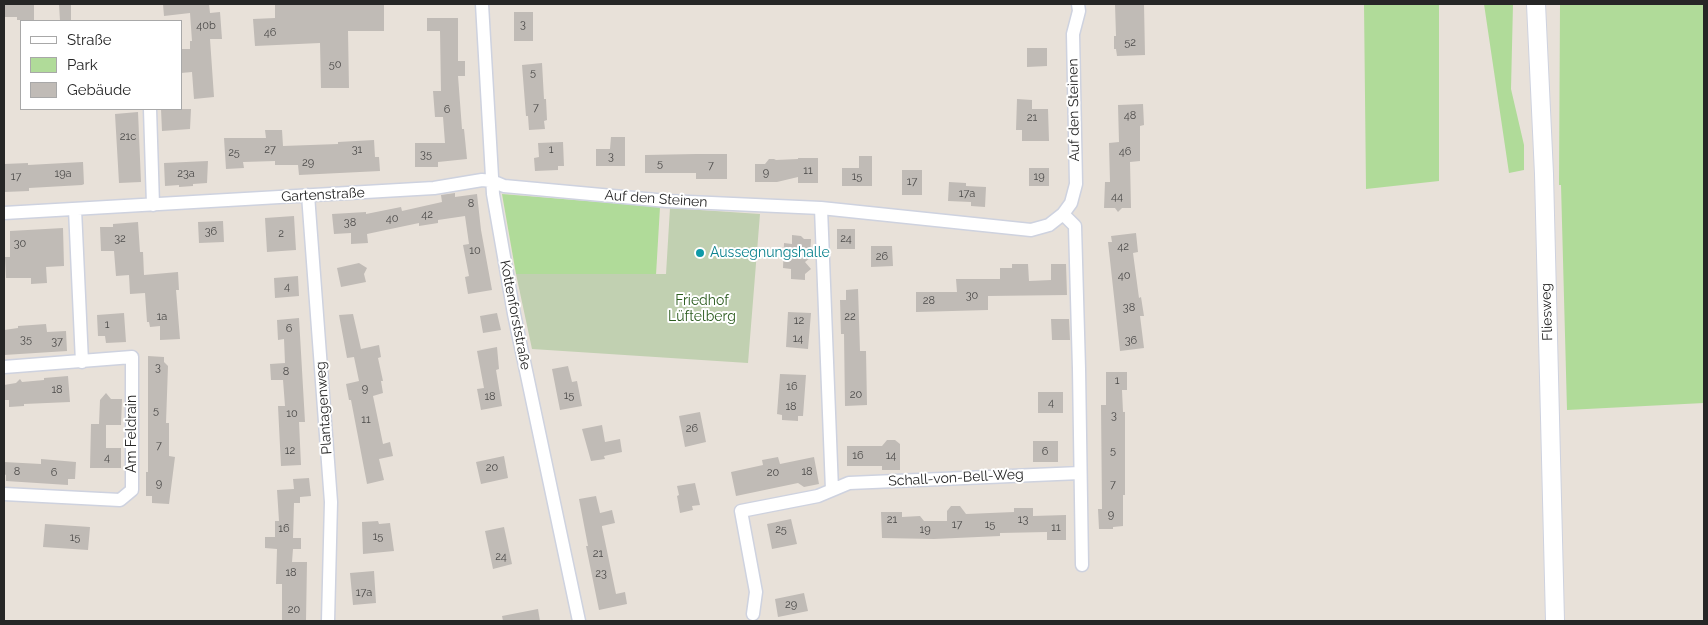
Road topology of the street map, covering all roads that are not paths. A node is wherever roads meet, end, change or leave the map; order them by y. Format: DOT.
graph roads {
  1 [pos="482,4"];
  2 [pos="1078,4"];
  3 [pos="1536,4"];
  4 [pos="150,110"];
  5 [pos="492,181"];
  6 [pos="308,195"];
  7 [pos="153,205"];
  8 [pos="821,208"];
  9 [pos="75,209"];
  10 [pos="4,213"];
  11 [pos="1063,214"];
  12 [pos="82,362"];
  13 [pos="4,367"];
  14 [pos="1080,473"];
  15 [pos="832,490"];
  16 [pos="4,494"];
  17 [pos="1082,565"];
  18 [pos="753,614"];
  19 [pos="328,621"];
  20 [pos="579,621"];
  21 [pos="1555,621"];
  1 -- 5 [label="street, Kottenforststraße"];
  2 -- 11 [label="street, Auf den Steinen"];
  3 -- 21 [label="main road, Fliesweg"];
  4 -- 7 [label="street"];
  5 -- 6 [label="street, Gartenstraße"];
  5 -- 8 [label="street, Auf den Steinen"];
  5 -- 20 [label="street, Kottenforststraße"];
  6 -- 7 [label="street, Gartenstraße"];
  6 -- 19 [label="street, Plantagenweg"];
  7 -- 9 [label="street, Gartenstraße"];
  8 -- 11 [label="street, Auf den Steinen"];
  8 -- 15 [label="street"];
  9 -- 10 [label="street, Gartenstraße"];
  9 -- 12 [label="street"];
  11 -- 14 [label="street"];
  12 -- 13 [label="street, Am Feldrain"];
  12 -- 16 [label="street, Am Feldrain"];
  14 -- 15 [label="street, Schall-von-Bell-Weg"];
  14 -- 17 [label="street"];
  15 -- 18 [label="street, Schall-von-Bell-Weg"];
}
